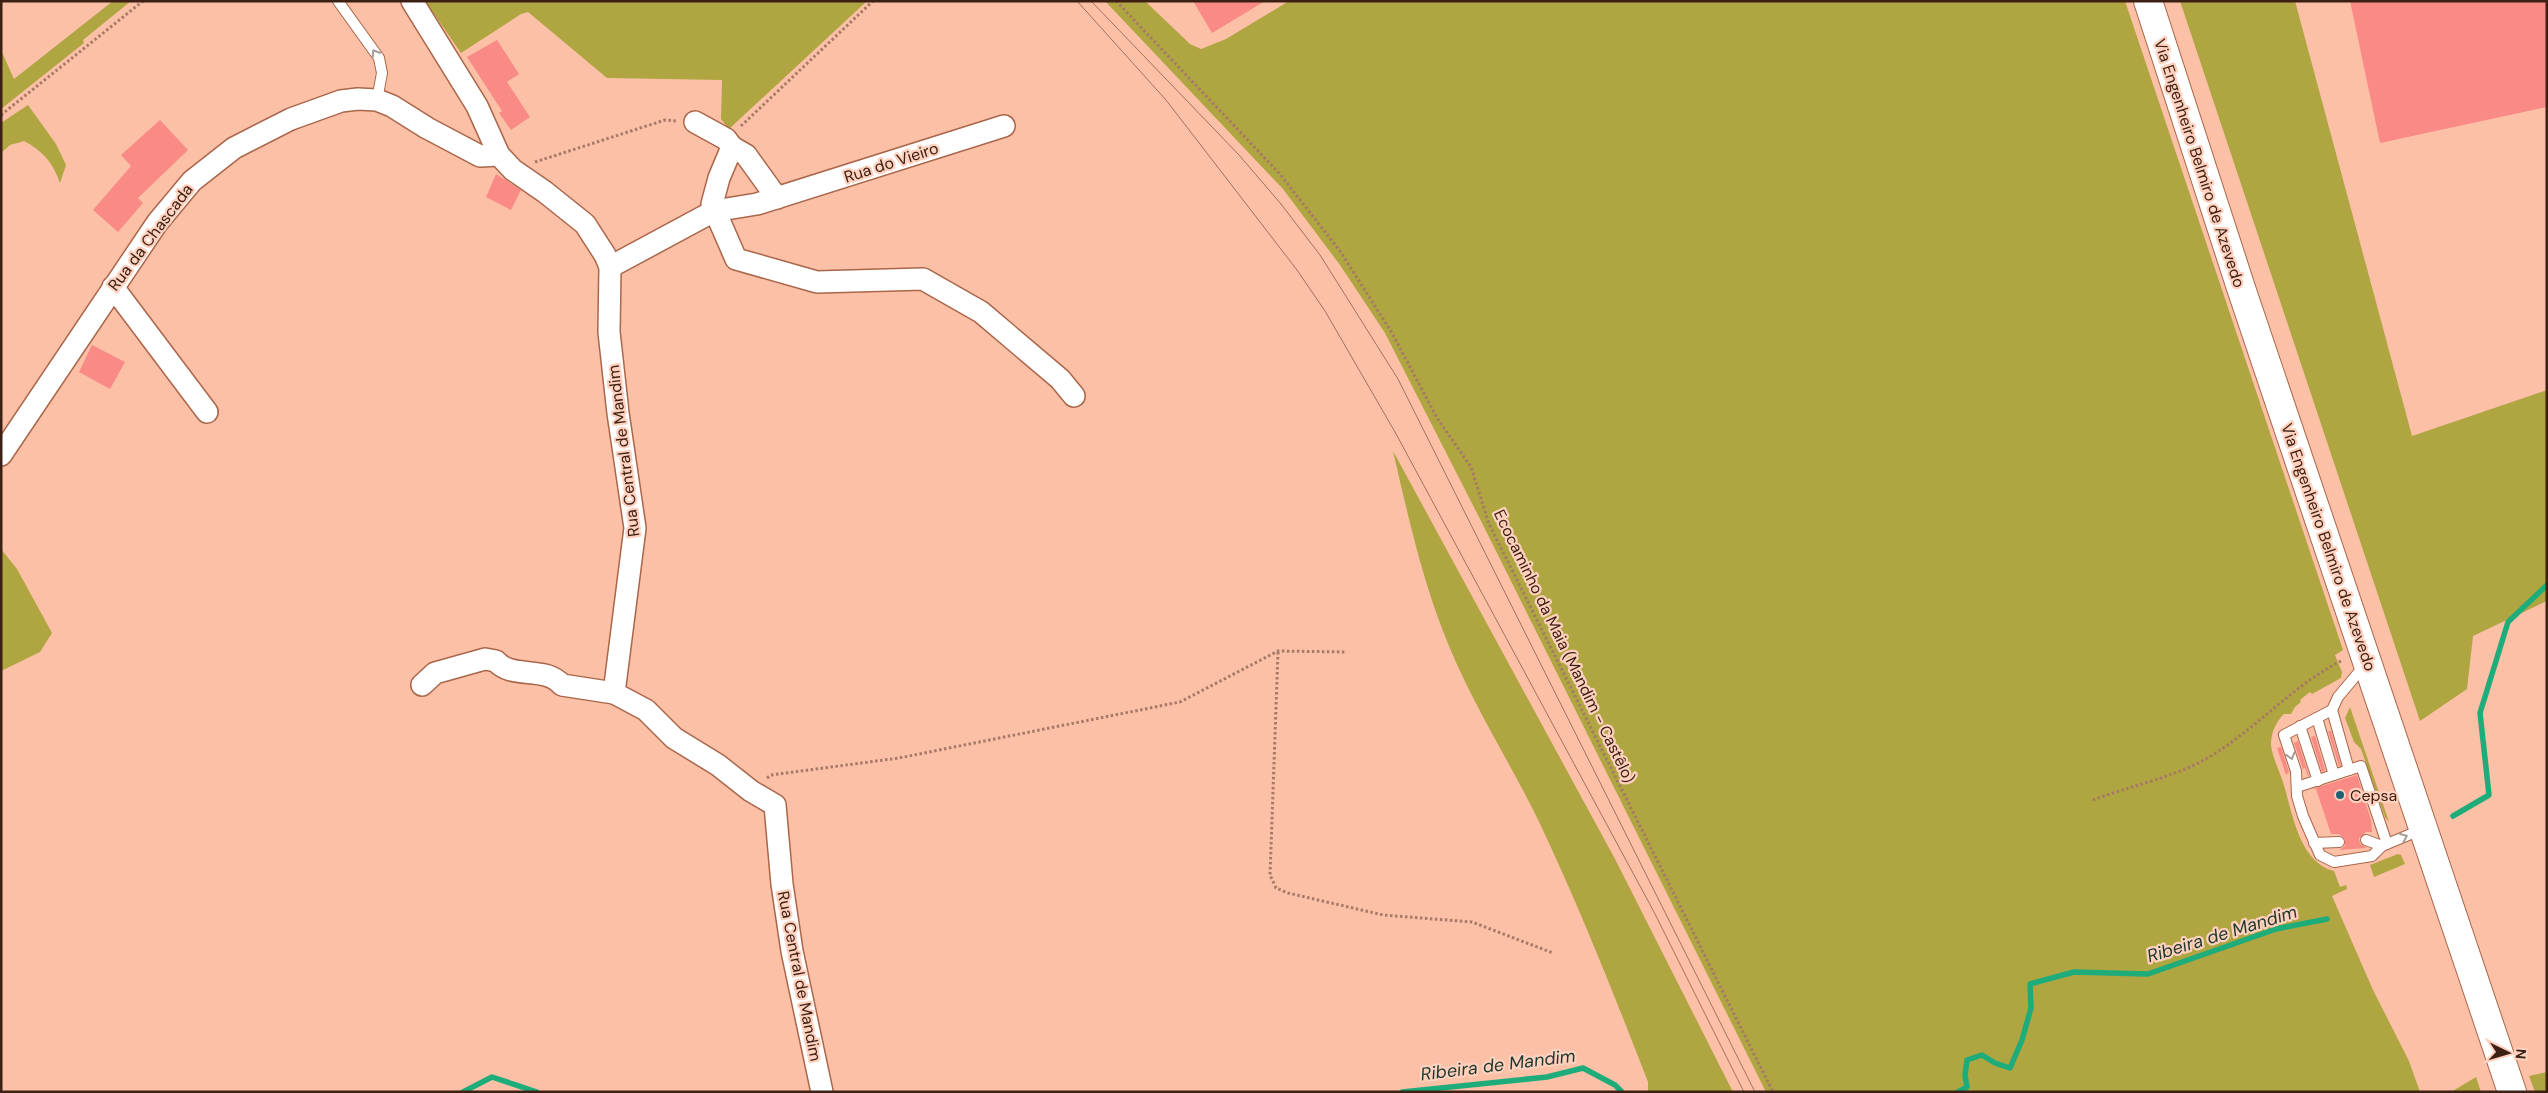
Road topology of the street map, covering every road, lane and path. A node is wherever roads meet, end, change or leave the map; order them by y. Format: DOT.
graph roads {
  1 [pos="143,1"];
  2 [pos="338,1"];
  3 [pos="412,1"];
  4 [pos="873,1"];
  5 [pos="1116,1"];
  6 [pos="2148,1"];
  7 [pos="377,100"];
  8 [pos="1,114"];
  9 [pos="695,122"];
  10 [pos="1004,126"];
  11 [pos="732,147"];
  12 [pos="506,162"];
  13 [pos="777,198"];
  14 [pos="714,211"];
  15 [pos="610,267"];
  16 [pos="113,287"];
  17 [pos="1074,396"];
  18 [pos="207,412"];
  19 [pos="1,455"];
  20 [pos="1278,652"];
  21 [pos="1347,652"];
  22 [pos="2366,656"];
  23 [pos="422,685"];
  24 [pos="614,693"];
  25 [pos="2332,710"];
  26 [pos="2317,718"];
  27 [pos="2300,726"];
  28 [pos="2349,770"];
  29 [pos="2334,775"];
  30 [pos="2318,780"];
  31 [pos="2297,788"];
  32 [pos="751,791"];
  33 [pos="2093,800"];
  34 [pos="2424,828"];
  35 [pos="2366,840"];
  36 [pos="2339,842"];
  37 [pos="2314,843"];
  38 [pos="2385,845"];
  39 [pos="1553,952"];
  40 [pos="822,1092"];
  41 [pos="1772,1092"];
  42 [pos="2512,1092"];
  1 -- 8 [label="path"];
  7 -- 2 [label="lane, one-way"];
  3 -- 12 [label="street"];
  4 -- 11 [label="path"];
  5 -- 41 [label="path, Ecocaminho da Maia (Mandim - Castêlo)"];
  6 -- 22 [label="main road, Via Engenheiro Belmiro de Azevedo"];
  7 -- 12 [label="street, Rua da Chascada"];
  7 -- 16 [label="street, Rua da Chascada"];
  9 -- 11 [label="street"];
  9 -- 12 [label="path"];
  10 -- 13 [label="street, Rua do Vieiro"];
  11 -- 13 [label="street"];
  11 -- 14 [label="street"];
  12 -- 15 [label="street, Rua Central de Mandim"];
  13 -- 14 [label="street, Rua do Vieiro"];
  14 -- 15 [label="street, Rua do Vieiro"];
  14 -- 17 [label="street"];
  15 -- 24 [label="street, Rua Central de Mandim"];
  16 -- 18 [label="street"];
  16 -- 19 [label="street, Rua da Chascada"];
  20 -- 21 [label="path"];
  20 -- 32 [label="path"];
  20 -- 39 [label="path"];
  22 -- 25 [label="lane"];
  22 -- 33 [label="path"];
  22 -- 34 [label="main road, Via Engenheiro Belmiro de Azevedo"];
  23 -- 24 [label="street"];
  24 -- 32 [label="street, Rua Central de Mandim"];
  25 -- 26 [label="lane"];
  25 -- 28 [label="lane"];
  26 -- 27 [label="lane"];
  26 -- 29 [label="lane"];
  27 -- 30 [label="lane"];
  27 -- 31 [label="lane, one-way"];
  28 -- 29 [label="lane"];
  28 -- 38 [label="lane"];
  29 -- 30 [label="lane"];
  30 -- 31 [label="lane"];
  31 -- 37 [label="lane"];
  32 -- 40 [label="street, Rua Central de Mandim"];
  38 -- 34 [label="lane, one-way"];
  34 -- 42 [label="main road, Via Engenheiro Belmiro de Azevedo"];
  35 -- 38 [label="lane"];
  36 -- 37 [label="lane"];
  37 -- 38 [label="lane"];
}
